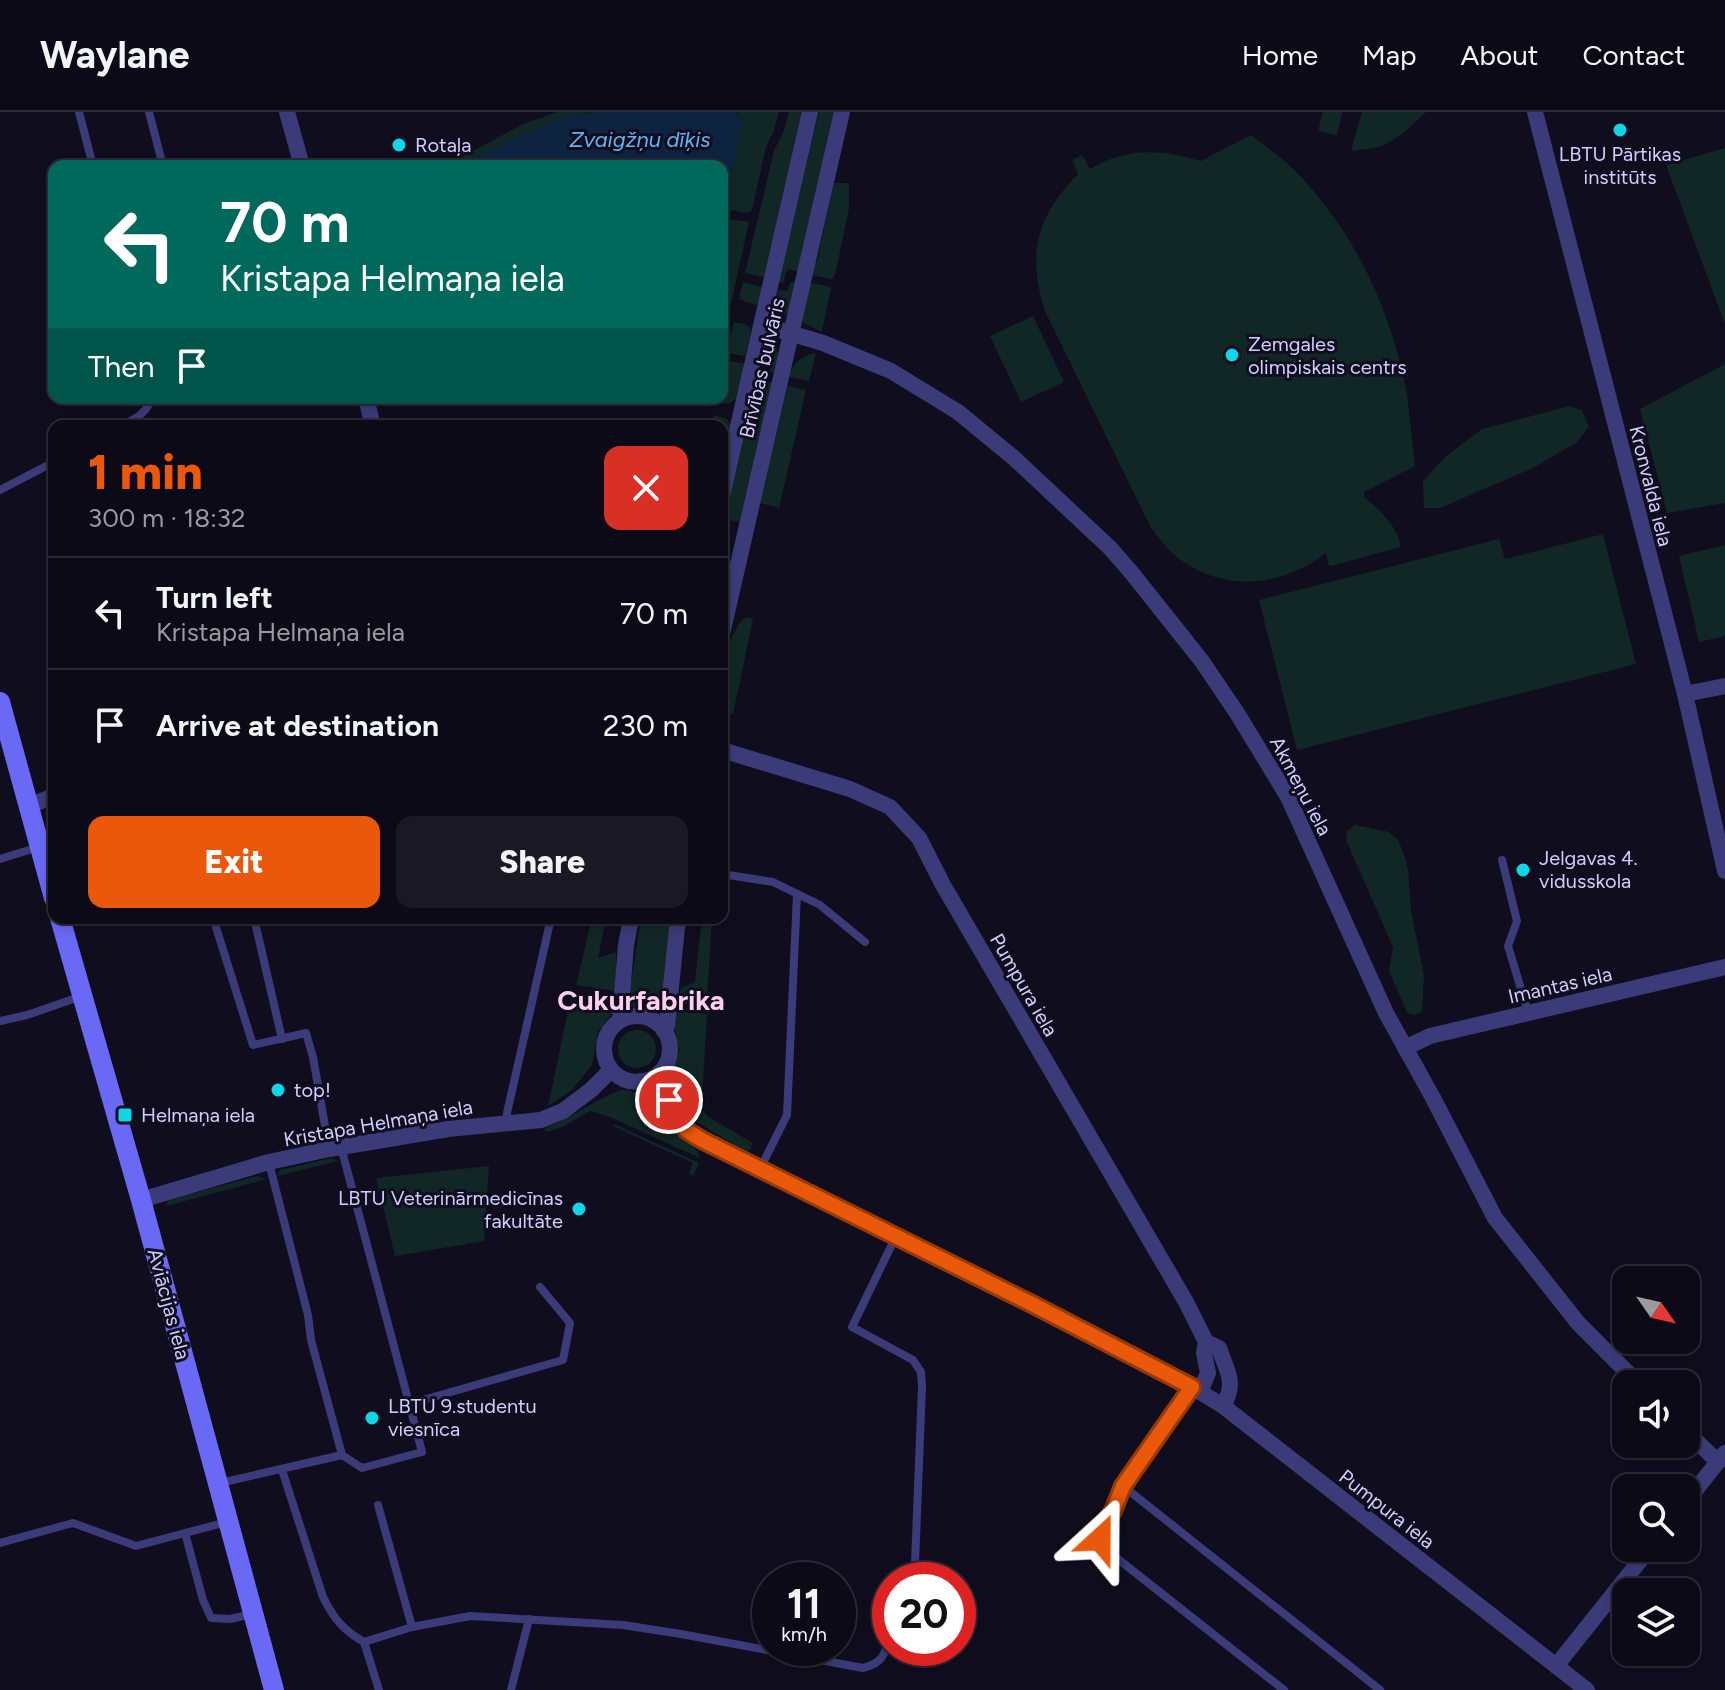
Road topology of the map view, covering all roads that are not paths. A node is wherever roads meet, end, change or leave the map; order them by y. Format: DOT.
graph roads {
  1 [pos="79,112"];
  2 [pos="149,112"];
  3 [pos="287,112"];
  4 [pos="810,112"];
  5 [pos="842,112"];
  6 [pos="1535,112"];
  7 [pos="91,160"];
  8 [pos="161,160"];
  9 [pos="300,160"];
  10 [pos="762,325"];
  11 [pos="790,333"];
  12 [pos="150,404"];
  13 [pos="132,420"];
  14 [pos="48,465"];
  15 [pos="728,470"];
  16 [pos="0,490"];
  17 [pos="728,607"];
  18 [pos="1725,686"];
  19 [pos="1685,694"];
  20 [pos="0,702"];
  21 [pos="728,752"];
  22 [pos="48,798"];
  23 [pos="29,806"];
  24 [pos="40,847"];
  25 [pos="0,859"];
  26 [pos="1502,860"];
  27 [pos="1725,871"];
  28 [pos="728,875"];
  29 [pos="48,876"];
  30 [pos="797,894"];
  31 [pos="62,924"];
  32 [pos="215,924"];
  33 [pos="255,924"];
  34 [pos="550,924"];
  35 [pos="630,924"];
  36 [pos="677,924"];
  37 [pos="865,942"];
  38 [pos="1725,967"];
  39 [pos="82,996"];
  40 [pos="1528,1013"];
  41 [pos="620,1020"];
  42 [pos="0,1021"];
  43 [pos="664,1031"];
  44 [pos="282,1039"];
  45 [pos="1405,1048"];
  46 [pos="611,1070"];
  47 [pos="659,1073"];
  48 [pos="640,1081"];
  49 [pos="506,1122"];
  50 [pos="686,1130"];
  51 [pos="335,1148"];
  52 [pos="269,1162"];
  53 [pos="761,1168"];
  54 [pos="141,1200"];
  55 [pos="896,1236"];
  56 [pos="540,1287"];
  57 [pos="1206,1342"];
  58 [pos="1625,1370"];
  59 [pos="1196,1390"];
  60 [pos="409,1404"];
  61 [pos="1223,1406"];
  62 [pos="1700,1442"];
  63 [pos="342,1455"];
  64 [pos="1721,1458"];
  65 [pos="282,1470"];
  66 [pos="217,1484"];
  67 [pos="1700,1484"];
  68 [pos="1123,1486"];
  69 [pos="378,1505"];
  70 [pos="228,1522"];
  71 [pos="185,1533"];
  72 [pos="0,1543"];
  73 [pos="915,1562"];
  74 [pos="1639,1562"];
  75 [pos="253,1614"];
  76 [pos="529,1619"];
  77 [pos="412,1627"];
  78 [pos="364,1642"];
  79 [pos="872,1666"];
  80 [pos="1556,1666"];
  81 [pos="274,1690"];
  82 [pos="379,1690"];
  83 [pos="511,1690"];
  84 [pos="1284,1690"];
  85 [pos="1380,1690"];
  86 [pos="1587,1690"];
  1 -- 7 [label="lane"];
  2 -- 8 [label="lane"];
  3 -- 9 [label="street"];
  4 -- 10 [label="street, Brīvības bulvāris"];
  5 -- 11 [label="street, Brīvības bulvāris"];
  6 -- 19 [label="street, Kronvalda iela"];
  10 -- 11 [label="street, Akmeņu iela"];
  10 -- 15 [label="street, Brīvības bulvāris"];
  11 -- 17 [label="street, Brīvības bulvāris"];
  11 -- 45 [label="street, Akmeņu iela"];
  12 -- 13 [label="lane"];
  14 -- 16 [label="lane"];
  18 -- 19 [label="street"];
  19 -- 27 [label="street, Kronvalda iela"];
  20 -- 23 [label="main road"];
  21 -- 57 [label="street, Pumpura iela"];
  22 -- 23 [label="street"];
  23 -- 24 [label="main road"];
  24 -- 25 [label="lane"];
  24 -- 29 [label="main road"];
  26 -- 40 [label="lane"];
  28 -- 30 [label="lane"];
  30 -- 37 [label="lane"];
  30 -- 53 [label="lane"];
  31 -- 39 [label="main road, Aviācijas iela"];
  32 -- 44 [label="lane"];
  33 -- 44 [label="lane"];
  34 -- 49 [label="lane"];
  35 -- 41 [label="street"];
  36 -- 43 [label="street"];
  38 -- 40 [label="street, Imantas iela"];
  39 -- 42 [label="lane"];
  39 -- 54 [label="main road, Aviācijas iela"];
  40 -- 45 [label="street, Imantas iela"];
  41 -- 43 [label="street"];
  41 -- 46 [label="street"];
  43 -- 47 [label="street"];
  44 -- 51 [label="lane"];
  45 -- 58 [label="street, Akmeņu iela"];
  46 -- 48 [label="street"];
  46 -- 49 [label="street, Kristapa Helmaņa iela"];
  47 -- 48 [label="street"];
  47 -- 50 [label="street"];
  48 -- 50 [label="street"];
  49 -- 51 [label="street, Kristapa Helmaņa iela"];
  50 -- 53 [label="street"];
  51 -- 52 [label="street, Kristapa Helmaņa iela"];
  51 -- 60 [label="lane"];
  52 -- 54 [label="street, Kristapa Helmaņa iela"];
  52 -- 63 [label="lane"];
  53 -- 55 [label="street"];
  54 -- 66 [label="main road, Aviācijas iela"];
  55 -- 59 [label="street"];
  55 -- 73 [label="lane"];
  56 -- 60 [label="lane"];
  57 -- 59 [label="street, Pumpura iela"];
  57 -- 61 [label="street, Pumpura iela"];
  59 -- 61 [label="street"];
  59 -- 68 [label="lane"];
  60 -- 63 [label="lane"];
  61 -- 80 [label="street, Pumpura iela"];
  62 -- 64 [label="street"];
  63 -- 65 [label="lane"];
  64 -- 67 [label="street"];
  65 -- 66 [label="lane"];
  65 -- 78 [label="lane"];
  66 -- 70 [label="main road, Aviācijas iela"];
  68 -- 84 [label="lane"];
  68 -- 85 [label="lane"];
  69 -- 77 [label="lane"];
  70 -- 71 [label="lane"];
  70 -- 75 [label="main road, Aviācijas iela"];
  71 -- 72 [label="lane"];
  71 -- 75 [label="lane"];
  74 -- 80 [label="street"];
  75 -- 81 [label="main road, Aviācijas iela"];
  76 -- 77 [label="lane"];
  76 -- 79 [label="lane"];
  76 -- 83 [label="lane"];
  77 -- 78 [label="lane"];
  78 -- 82 [label="lane"];
  80 -- 86 [label="street, Pumpura iela"];
}
